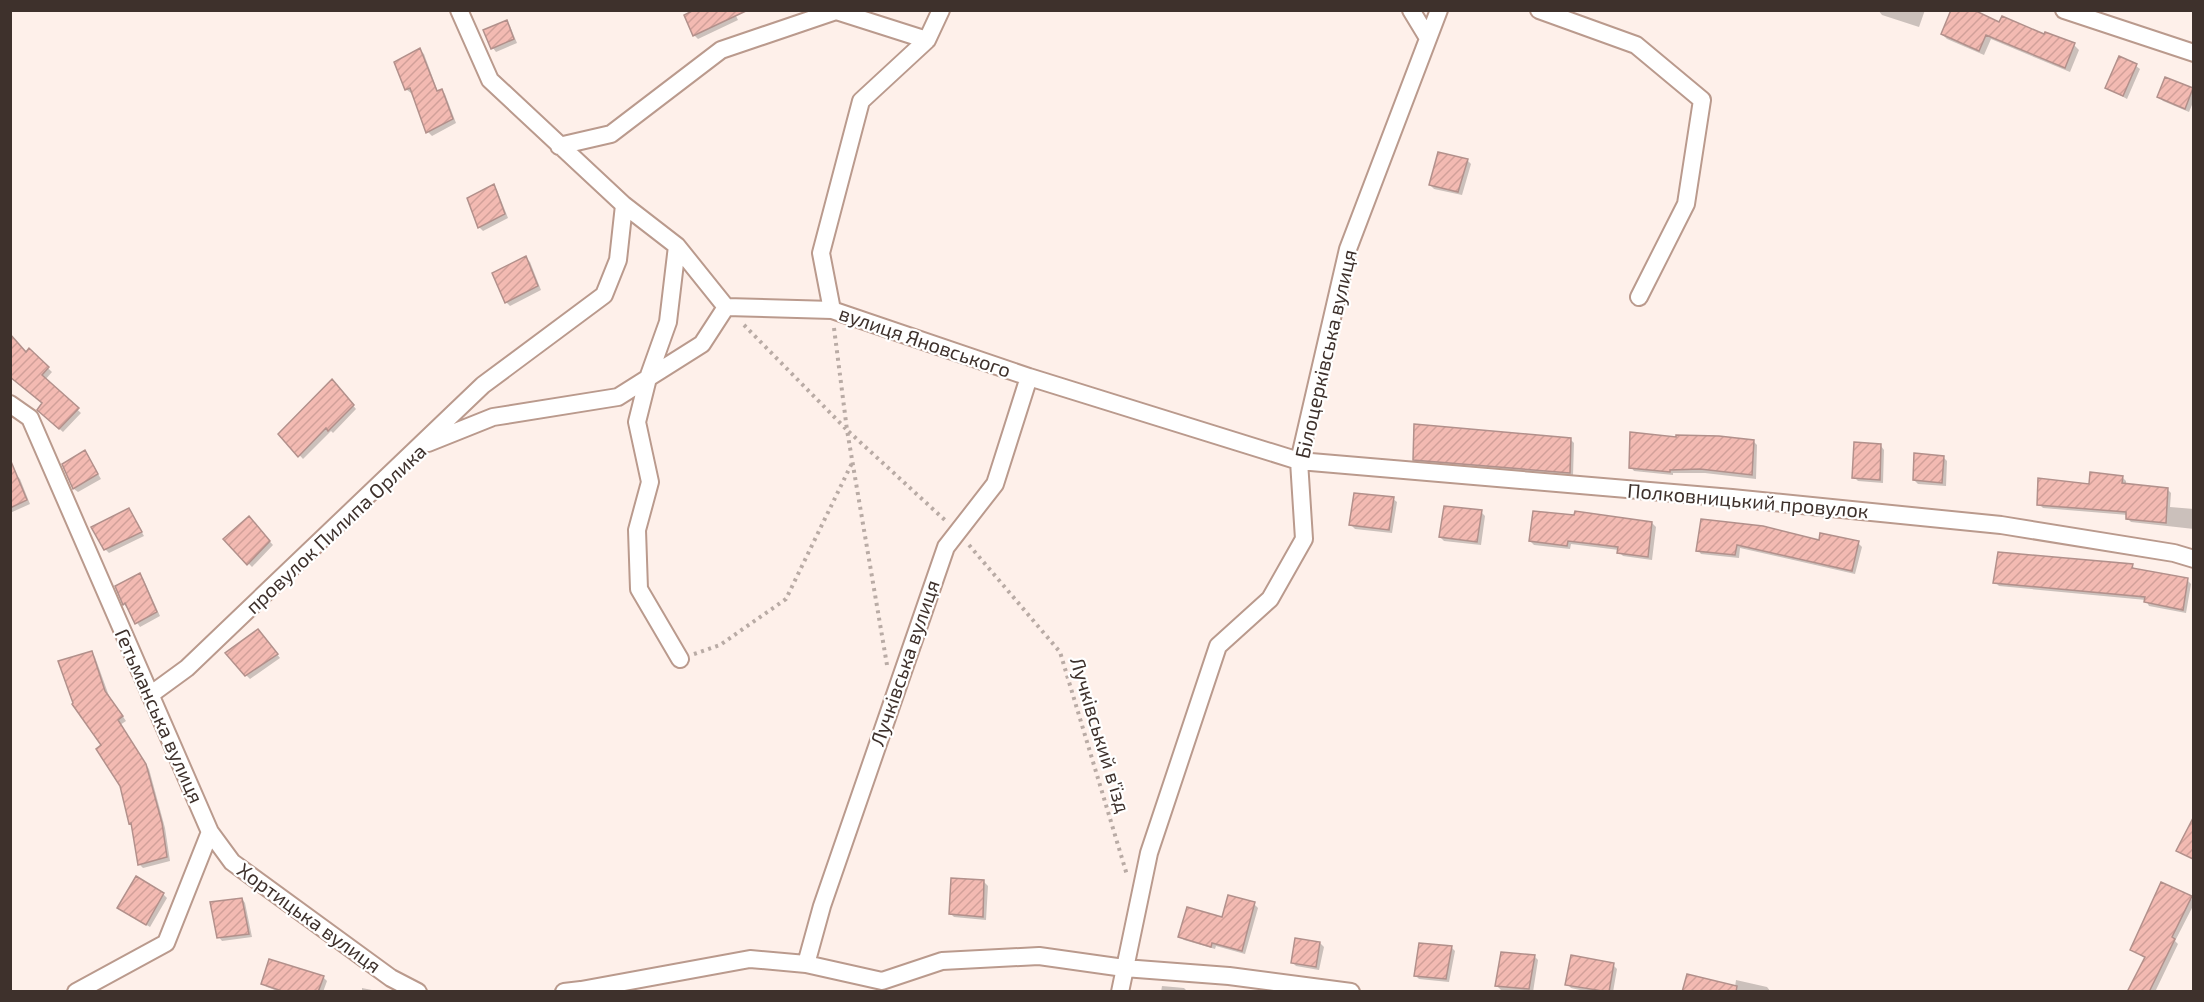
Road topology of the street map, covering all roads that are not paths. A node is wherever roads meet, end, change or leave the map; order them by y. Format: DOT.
graph roads {
  1 [pos="459,10"];
  2 [pos="941,10"];
  3 [pos="1412,10"];
  4 [pos="1439,10"];
  5 [pos="1539,10"];
  6 [pos="2064,10"];
  7 [pos="1428,38"];
  8 [pos="927,40"];
  9 [pos="2193,53"];
  10 [pos="559,146"];
  11 [pos="624,205"];
  12 [pos="677,246"];
  13 [pos="1639,297"];
  14 [pos="726,307"];
  15 [pos="832,310"];
  16 [pos="1029,376"];
  17 [pos="648,378"];
  18 [pos="10,404"];
  19 [pos="422,445"];
  20 [pos="1299,461"];
  21 [pos="2193,559"];
  22 [pos="680,659"];
  23 [pos="150,695"];
  24 [pos="210,832"];
  25 [pos="806,963"];
  26 [pos="1124,968"];
  27 [pos="886,986"];
  28 [pos="76,992"];
  29 [pos="418,992"];
  30 [pos="564,992"];
  31 [pos="1120,992"];
  32 [pos="1351,992"];
  1 -- 10 [label="street"];
  2 -- 8 [label="street"];
  3 -- 7 [label="street"];
  4 -- 7 [label="street, Білоцерківська вулиця"];
  5 -- 13 [label="street"];
  6 -- 9 [label="street"];
  7 -- 20 [label="street, Білоцерківська вулиця"];
  8 -- 10 [label="street"];
  8 -- 15 [label="street"];
  10 -- 11 [label="street"];
  11 -- 12 [label="street"];
  11 -- 19 [label="street"];
  12 -- 14 [label="street"];
  12 -- 17 [label="street"];
  14 -- 15 [label="street, вулиця Яновського"];
  14 -- 17 [label="street, провулок Пилипа Орлика"];
  15 -- 16 [label="street, вулиця Яновського"];
  16 -- 20 [label="street, вулиця Яновського"];
  16 -- 25 [label="street, Лучківська вулиця"];
  17 -- 19 [label="street, провулок Пилипа Орлика"];
  17 -- 22 [label="street"];
  18 -- 23 [label="street, Гетьманська вулиця"];
  19 -- 23 [label="street, провулок Пилипа Орлика"];
  20 -- 21 [label="street, Полковницький провулок"];
  20 -- 26 [label="street, Білоцерківська вулиця"];
  23 -- 24 [label="street, Гетьманська вулиця"];
  24 -- 28 [label="street"];
  24 -- 29 [label="street, Хортицька вулиця"];
  25 -- 27 [label="street"];
  25 -- 30 [label="street"];
  26 -- 27 [label="street"];
  26 -- 31 [label="street, Білоцерківська вулиця"];
  26 -- 32 [label="street"];
}
